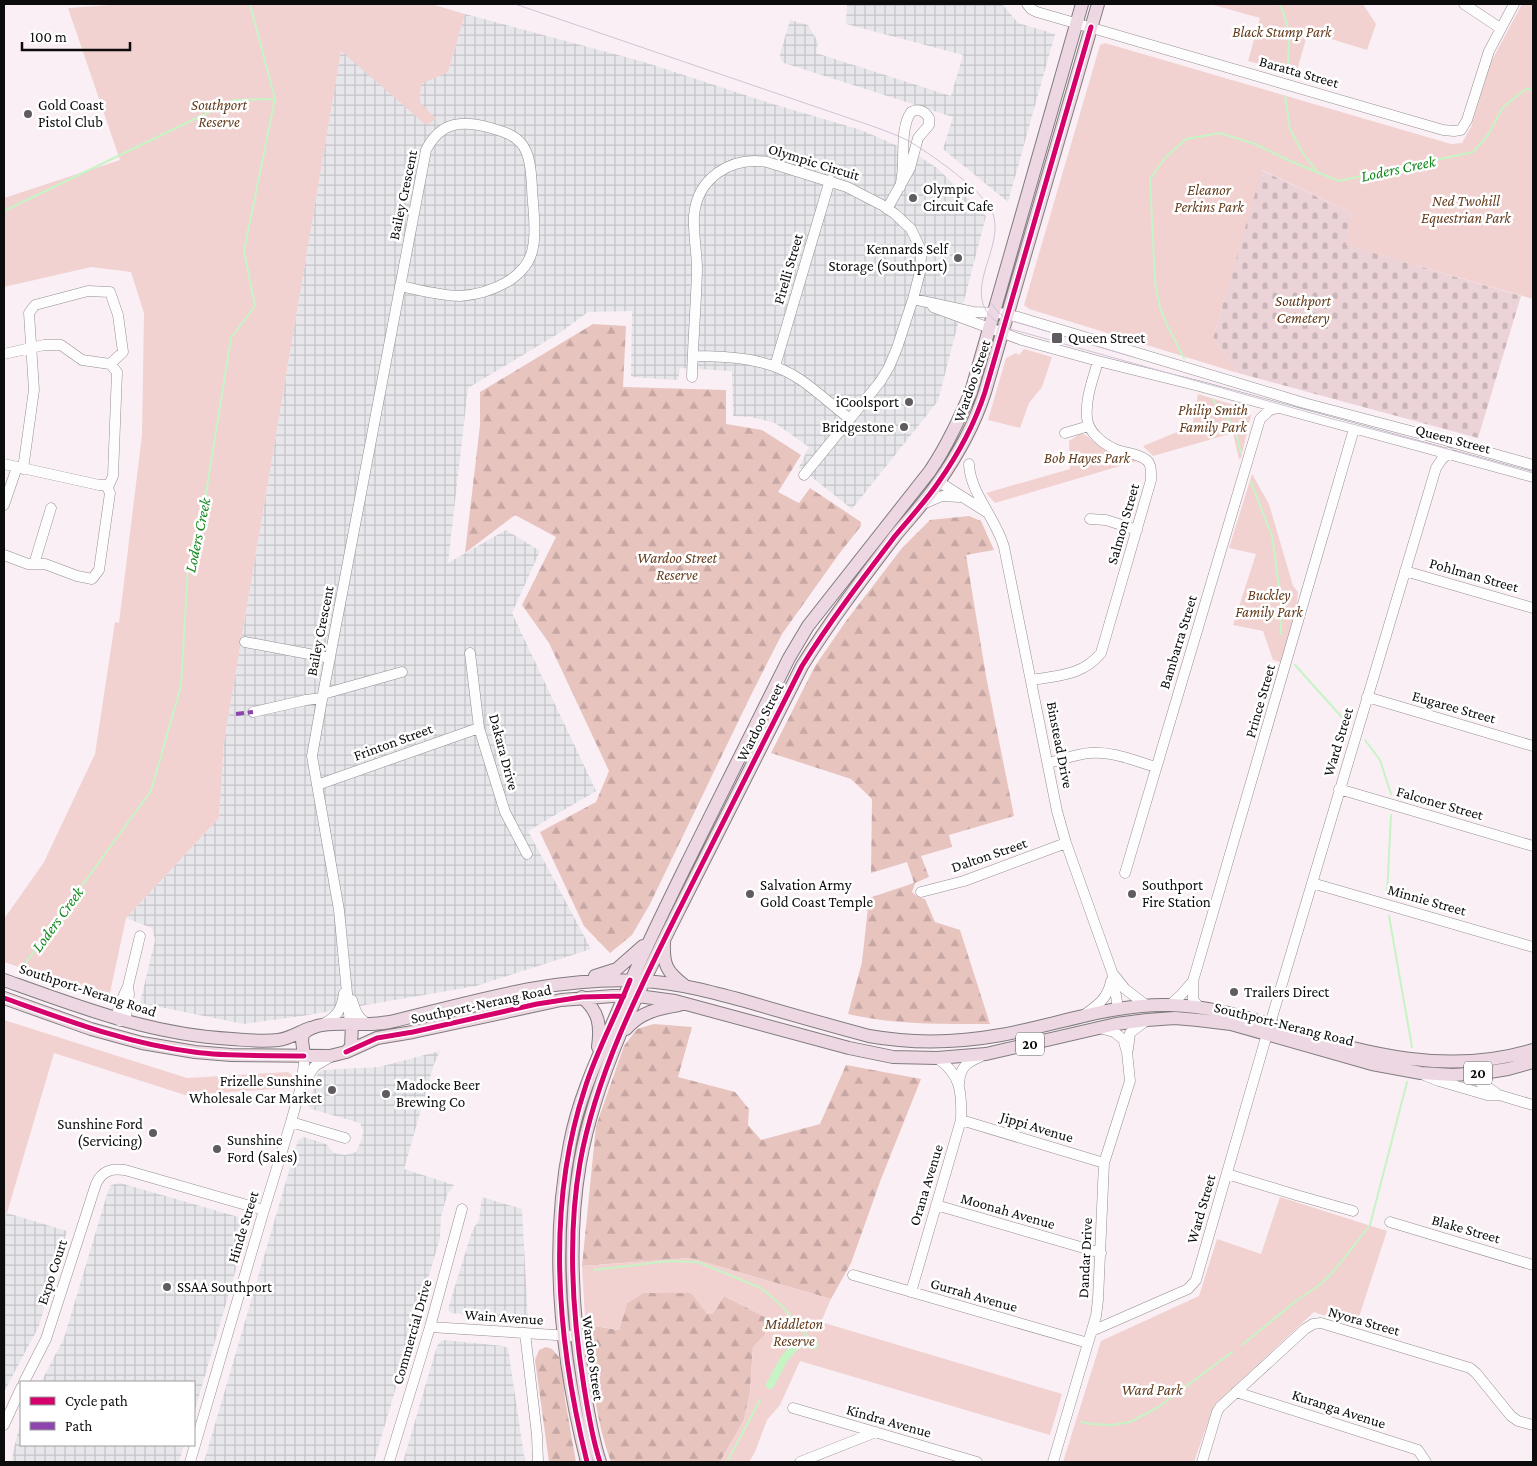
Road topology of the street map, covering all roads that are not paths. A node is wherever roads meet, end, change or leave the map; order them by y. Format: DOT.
graph roads {
  1 [pos="1027,4"];
  2 [pos="1082,4"];
  3 [pos="1098,4"];
  4 [pos="1464,4"];
  5 [pos="1514,4"];
  6 [pos="1077,23"];
  7 [pos="1091,27"];
  8 [pos="1500,28"];
  9 [pos="830,180"];
  10 [pos="900,187"];
  11 [pos="887,209"];
  12 [pos="400,286"];
  13 [pos="916,300"];
  14 [pos="994,313"];
  15 [pos="1007,314"];
  16 [pos="989,328"];
  17 [pos="1002,332"];
  18 [pos="32,348"];
  19 [pos="4,354"];
  20 [pos="693,356"];
  21 [pos="1098,361"];
  22 [pos="110,364"];
  23 [pos="775,366"];
  24 [pos="692,377"];
  25 [pos="1251,401"];
  26 [pos="1278,408"];
  27 [pos="850,419"];
  28 [pos="1260,419"];
  29 [pos="1089,426"];
  30 [pos="1354,429"];
  31 [pos="1065,433"];
  32 [pos="1430,448"];
  33 [pos="1449,453"];
  34 [pos="4,464"];
  35 [pos="969,464"];
  36 [pos="1533,465"];
  37 [pos="20,468"];
  38 [pos="1436,468"];
  39 [pos="930,471"];
  40 [pos="804,475"];
  41 [pos="1533,477"];
  42 [pos="941,478"];
  43 [pos="106,484"];
  44 [pos="4,504"];
  45 [pos="922,504"];
  46 [pos="974,504"];
  47 [pos="986,506"];
  48 [pos="52,508"];
  49 [pos="1090,519"];
  50 [pos="993,520"];
  51 [pos="1137,530"];
  52 [pos="4,555"];
  53 [pos="34,564"];
  54 [pos="1405,571"];
  55 [pos="1533,608"];
  56 [pos="245,642"];
  57 [pos="470,653"];
  58 [pos="330,658"];
  59 [pos="402,672"];
  60 [pos="1032,680"];
  61 [pos="322,696"];
  62 [pos="1367,697"];
  63 [pos="254,712"];
  64 [pos="479,728"];
  65 [pos="1533,746"];
  66 [pos="1048,763"];
  67 [pos="1156,767"];
  68 [pos="317,786"];
  69 [pos="1339,789"];
  70 [pos="1066,843"];
  71 [pos="1533,846"];
  72 [pos="527,854"];
  73 [pos="1125,873"];
  74 [pos="1312,883"];
  75 [pos="921,892"];
  76 [pos="140,936"];
  77 [pos="651,937"];
  78 [pos="664,938"];
  79 [pos="1533,947"];
  80 [pos="1112,972"];
  81 [pos="4,980"];
  82 [pos="630,980"];
  83 [pos="645,981"];
  84 [pos="345,982"];
  85 [pos="1193,982"];
  86 [pos="571,983"];
  87 [pos="128,986"];
  88 [pos="686,986"];
  89 [pos="624,996"];
  90 [pos="638,996"];
  91 [pos="582,997"];
  92 [pos="4,998"];
  93 [pos="120,1001"];
  94 [pos="689,1004"];
  95 [pos="1146,1005"];
  96 [pos="1170,1005"];
  97 [pos="1199,1007"];
  98 [pos="1118,1008"];
  99 [pos="88,1010"];
  100 [pos="1082,1016"];
  101 [pos="120,1020"];
  102 [pos="1144,1020"];
  103 [pos="351,1024"];
  104 [pos="370,1024"];
  105 [pos="314,1027"];
  106 [pos="1100,1028"];
  107 [pos="1268,1029"];
  108 [pos="115,1036"];
  109 [pos="619,1039"];
  110 [pos="1533,1050"];
  111 [pos="1127,1052"];
  112 [pos="341,1053"];
  113 [pos="986,1054"];
  114 [pos="287,1056"];
  115 [pos="305,1056"];
  116 [pos="937,1058"];
  117 [pos="596,1062"];
  118 [pos="1533,1062"];
  119 [pos="1423,1067"];
  120 [pos="1467,1068"];
  121 [pos="959,1085"];
  122 [pos="301,1086"];
  123 [pos="1470,1090"];
  124 [pos="1499,1095"];
  125 [pos="1533,1105"];
  126 [pos="961,1120"];
  127 [pos="291,1122"];
  128 [pos="345,1138"];
  129 [pos="100,1161"];
  130 [pos="1104,1163"];
  131 [pos="105,1172"];
  132 [pos="1227,1174"];
  133 [pos="936,1206"];
  134 [pos="462,1209"];
  135 [pos="264,1210"];
  136 [pos="1353,1211"];
  137 [pos="1390,1222"];
  138 [pos="1101,1253"];
  139 [pos="1533,1265"];
  140 [pos="853,1275"];
  141 [pos="911,1292"];
  142 [pos="430,1327"];
  143 [pos="1092,1331"];
  144 [pos="525,1333"];
  145 [pos="570,1336"];
  146 [pos="1088,1343"];
  147 [pos="25,1381"];
  148 [pos="20,1390"];
  149 [pos="1236,1392"];
  150 [pos="793,1408"];
  151 [pos="4,1425"];
  152 [pos="1533,1425"];
  153 [pos="876,1432"];
  154 [pos="195,1445"];
  155 [pos="195,1446"];
  156 [pos="190,1462"];
  157 [pos="389,1462"];
  158 [pos="538,1462"];
  159 [pos="587,1462"];
  160 [pos="600,1462"];
  161 [pos="800,1462"];
  162 [pos="977,1462"];
  163 [pos="1053,1462"];
  164 [pos="1202,1462"];
  165 [pos="1426,1462"];
  1 -- 6 [label="street, Baratta Street"];
  2 -- 6 [label="main road, Wardoo Street"];
  3 -- 7 [label="main road, Wardoo Street"];
  4 -- 8 [label="street"];
  5 -- 8 [label="street"];
  6 -- 7 [label="street, Baratta Street"];
  6 -- 14 [label="main road, Wardoo Street"];
  7 -- 8 [label="street, Baratta Street"];
  7 -- 15 [label="main road, Wardoo Street"];
  9 -- 11 [label="street, Olympic Circuit"];
  9 -- 20 [label="street, Olympic Circuit"];
  9 -- 23 [label="street, Pirelli Street"];
  10 -- 10 [label="street"];
  10 -- 11 [label="street"];
  11 -- 13 [label="street, Olympic Circuit"];
  12 -- 12 [label="street, Bailey Crescent"];
  12 -- 58 [label="street, Bailey Crescent"];
  13 -- 14 [label="street, Queen Street"];
  13 -- 16 [label="street, Queen Street"];
  13 -- 27 [label="street, Olympic Circuit"];
  14 -- 15 [label="street, Queen Street"];
  14 -- 16 [label="main road, Wardoo Street"];
  15 -- 17 [label="main road, Wardoo Street"];
  15 -- 36 [label="street, Queen Street"];
  16 -- 17 [label="street, Queen Street"];
  16 -- 39 [label="main road, Wardoo Street"];
  17 -- 21 [label="street, Queen Street"];
  17 -- 42 [label="main road, Wardoo Street"];
  18 -- 19 [label="street"];
  18 -- 22 [label="street"];
  18 -- 22 [label="street"];
  18 -- 37 [label="street"];
  20 -- 23 [label="street"];
  20 -- 24 [label="street, Olympic Circuit"];
  21 -- 25 [label="street, Queen Street"];
  21 -- 29 [label="street"];
  22 -- 43 [label="street"];
  23 -- 27 [label="street"];
  25 -- 26 [label="street, Queen Street"];
  25 -- 28 [label="street"];
  26 -- 28 [label="street"];
  26 -- 30 [label="street, Queen Street"];
  27 -- 40 [label="street, Olympic Circuit"];
  28 -- 67 [label="street, Bambarra Street"];
  29 -- 31 [label="street"];
  29 -- 51 [label="street, Salmon Street"];
  30 -- 32 [label="street, Queen Street"];
  30 -- 85 [label="street, Prince Street"];
  32 -- 33 [label="street, Queen Street"];
  32 -- 38 [label="street"];
  33 -- 38 [label="street, Ward Street"];
  33 -- 41 [label="street, Queen Street"];
  34 -- 37 [label="street"];
  35 -- 47 [label="street, Binstead Drive"];
  37 -- 43 [label="street"];
  37 -- 44 [label="street"];
  38 -- 54 [label="street, Ward Street"];
  39 -- 42 [label="main road"];
  39 -- 77 [label="main road, Wardoo Street"];
  42 -- 45 [label="main road, Wardoo Street"];
  42 -- 46 [label="street, Binstead Drive"];
  42 -- 47 [label="street, Binstead Drive"];
  43 -- 53 [label="street"];
  45 -- 46 [label="street, Binstead Drive"];
  45 -- 78 [label="main road, Wardoo Street"];
  46 -- 50 [label="street, Binstead Drive"];
  47 -- 50 [label="street, Binstead Drive"];
  48 -- 53 [label="street"];
  49 -- 51 [label="street"];
  50 -- 60 [label="street, Binstead Drive"];
  51 -- 60 [label="street, Salmon Street"];
  52 -- 53 [label="street"];
  54 -- 55 [label="street, Pohlman Street"];
  54 -- 62 [label="street, Ward Street"];
  56 -- 58 [label="street"];
  57 -- 64 [label="street, Dakara Drive"];
  58 -- 61 [label="street, Bailey Crescent"];
  59 -- 61 [label="street"];
  60 -- 66 [label="street, Binstead Drive"];
  61 -- 63 [label="street"];
  61 -- 68 [label="street, Bailey Crescent"];
  62 -- 65 [label="street, Eugaree Street"];
  62 -- 69 [label="street, Ward Street"];
  64 -- 68 [label="street, Frinton Street"];
  64 -- 72 [label="street, Dakara Drive"];
  66 -- 67 [label="street"];
  66 -- 70 [label="street, Binstead Drive"];
  67 -- 73 [label="street, Bambarra Street"];
  68 -- 84 [label="street, Bailey Crescent"];
  69 -- 71 [label="street, Falconer Street"];
  69 -- 74 [label="street, Ward Street"];
  70 -- 75 [label="street, Dalton Street"];
  70 -- 80 [label="street, Binstead Drive"];
  74 -- 79 [label="street, Minnie Street"];
  74 -- 107 [label="street, Ward Street"];
  76 -- 87 [label="street"];
  77 -- 82 [label="main road, Wardoo Street"];
  77 -- 86 [label="main road"];
  78 -- 83 [label="main road, Wardoo Street"];
  78 -- 88 [label="main road"];
  80 -- 95 [label="street, Binstead Drive"];
  80 -- 98 [label="street, Binstead Drive"];
  80 -- 100 [label="street"];
  81 -- 99 [label="main road, Southport-Nerang Road / 20"];
  82 -- 83 [label="main road, Southport-Nerang Road / 20"];
  82 -- 86 [label="main road, Southport-Nerang Road / 20"];
  82 -- 89 [label="main road, Wardoo Street"];
  83 -- 88 [label="main road, Southport-Nerang Road / 20"];
  83 -- 90 [label="main road, Wardoo Street"];
  84 -- 103 [label="street, Bailey Crescent"];
  84 -- 104 [label="street"];
  84 -- 105 [label="street, Bailey Crescent"];
  85 -- 96 [label="street, Prince Street"];
  85 -- 97 [label="street, Prince Street"];
  86 -- 104 [label="main road, Southport-Nerang Road / 20"];
  87 -- 93 [label="street"];
  87 -- 101 [label="street"];
  88 -- 100 [label="main road, Southport-Nerang Road / 20"];
  89 -- 90 [label="main road, Southport-Nerang Road / 20"];
  89 -- 91 [label="main road, Southport-Nerang Road / 20"];
  89 -- 117 [label="main road, Wardoo Street"];
  90 -- 94 [label="main road, Southport-Nerang Road / 20"];
  90 -- 109 [label="main road, Wardoo Street"];
  91 -- 112 [label="main road, Southport-Nerang Road / 20"];
  91 -- 117 [label="main road"];
  92 -- 108 [label="main road, 20"];
  93 -- 99 [label="street"];
  93 -- 101 [label="street"];
  94 -- 109 [label="main road"];
  94 -- 116 [label="main road, Southport-Nerang Road / 20"];
  95 -- 96 [label="main road, Southport-Nerang Road / 20"];
  95 -- 98 [label="main road, Southport-Nerang Road / 20"];
  96 -- 97 [label="main road, Southport-Nerang Road / 20"];
  97 -- 107 [label="main road, Southport-Nerang Road / 20"];
  98 -- 100 [label="main road, Southport-Nerang Road / 20"];
  98 -- 102 [label="main road"];
  99 -- 101 [label="main road, Southport-Nerang Road / 20"];
  101 -- 105 [label="main road, Southport-Nerang Road / 20"];
  101 -- 108 [label="main road"];
  102 -- 106 [label="main road, Southport-Nerang Road / 20"];
  102 -- 107 [label="main road, Southport-Nerang Road / 20"];
  102 -- 111 [label="street, Dandar Drive"];
  103 -- 104 [label="main road, Southport-Nerang Road / 20"];
  103 -- 105 [label="main road, 20"];
  103 -- 112 [label="main road"];
  105 -- 115 [label="main road"];
  106 -- 111 [label="street, Dandar Drive"];
  106 -- 113 [label="main road, Southport-Nerang Road / 20"];
  107 -- 119 [label="main road, Southport-Nerang Road / 20"];
  107 -- 132 [label="street, Ward Street"];
  108 -- 114 [label="main road, 20"];
  109 -- 145 [label="main road, Wardoo Street"];
  110 -- 120 [label="main road, 20"];
  111 -- 130 [label="street, Dandar Drive"];
  112 -- 115 [label="main road, 20"];
  112 -- 122 [label="street, Hinde Street"];
  113 -- 116 [label="main road, Southport-Nerang Road / 20"];
  113 -- 121 [label="street, Orana Avenue"];
  114 -- 115 [label="main road, 20"];
  114 -- 122 [label="street"];
  115 -- 122 [label="street, Hinde Street"];
  116 -- 121 [label="street, Orana Avenue"];
  117 -- 145 [label="main road, Wardoo Street"];
  118 -- 120 [label="main road, 20"];
  119 -- 120 [label="main road, 20"];
  119 -- 123 [label="street"];
  120 -- 123 [label="street"];
  120 -- 124 [label="street"];
  121 -- 126 [label="street, Orana Avenue"];
  122 -- 127 [label="street, Hinde Street"];
  123 -- 124 [label="street"];
  124 -- 125 [label="street"];
  126 -- 130 [label="street, Jippi Avenue"];
  126 -- 133 [label="street, Orana Avenue"];
  127 -- 128 [label="street"];
  127 -- 135 [label="street, Hinde Street"];
  129 -- 131 [label="street"];
  130 -- 138 [label="street, Dandar Drive"];
  131 -- 135 [label="street"];
  131 -- 147 [label="street, Expo Court"];
  132 -- 136 [label="street"];
  132 -- 143 [label="street, Ward Street"];
  133 -- 138 [label="street, Moonah Avenue"];
  133 -- 141 [label="street, Orana Avenue"];
  134 -- 142 [label="street, Commercial Drive"];
  135 -- 154 [label="street, Hinde Street"];
  137 -- 139 [label="street, Blake Street"];
  138 -- 143 [label="street, Dandar Drive"];
  140 -- 141 [label="street, Gurrah Avenue"];
  141 -- 146 [label="street, Gurrah Avenue"];
  142 -- 144 [label="street, Wain Avenue"];
  142 -- 157 [label="street, Commercial Drive"];
  143 -- 146 [label="street, Dandar Drive"];
  144 -- 145 [label="street, Wain Avenue"];
  144 -- 158 [label="street"];
  145 -- 159 [label="main road, Wardoo Street"];
  145 -- 160 [label="main road, Wardoo Street"];
  146 -- 163 [label="street, Dandar Drive"];
  148 -- 151 [label="street"];
  149 -- 152 [label="street, Nyora Street"];
  149 -- 164 [label="street, Nyora Street"];
  149 -- 165 [label="street, Kuranga Avenue"];
  150 -- 153 [label="street, Kindra Avenue"];
  153 -- 161 [label="street"];
  153 -- 162 [label="street, Kindra Avenue"];
  155 -- 156 [label="street, Hinde Street"];
}
